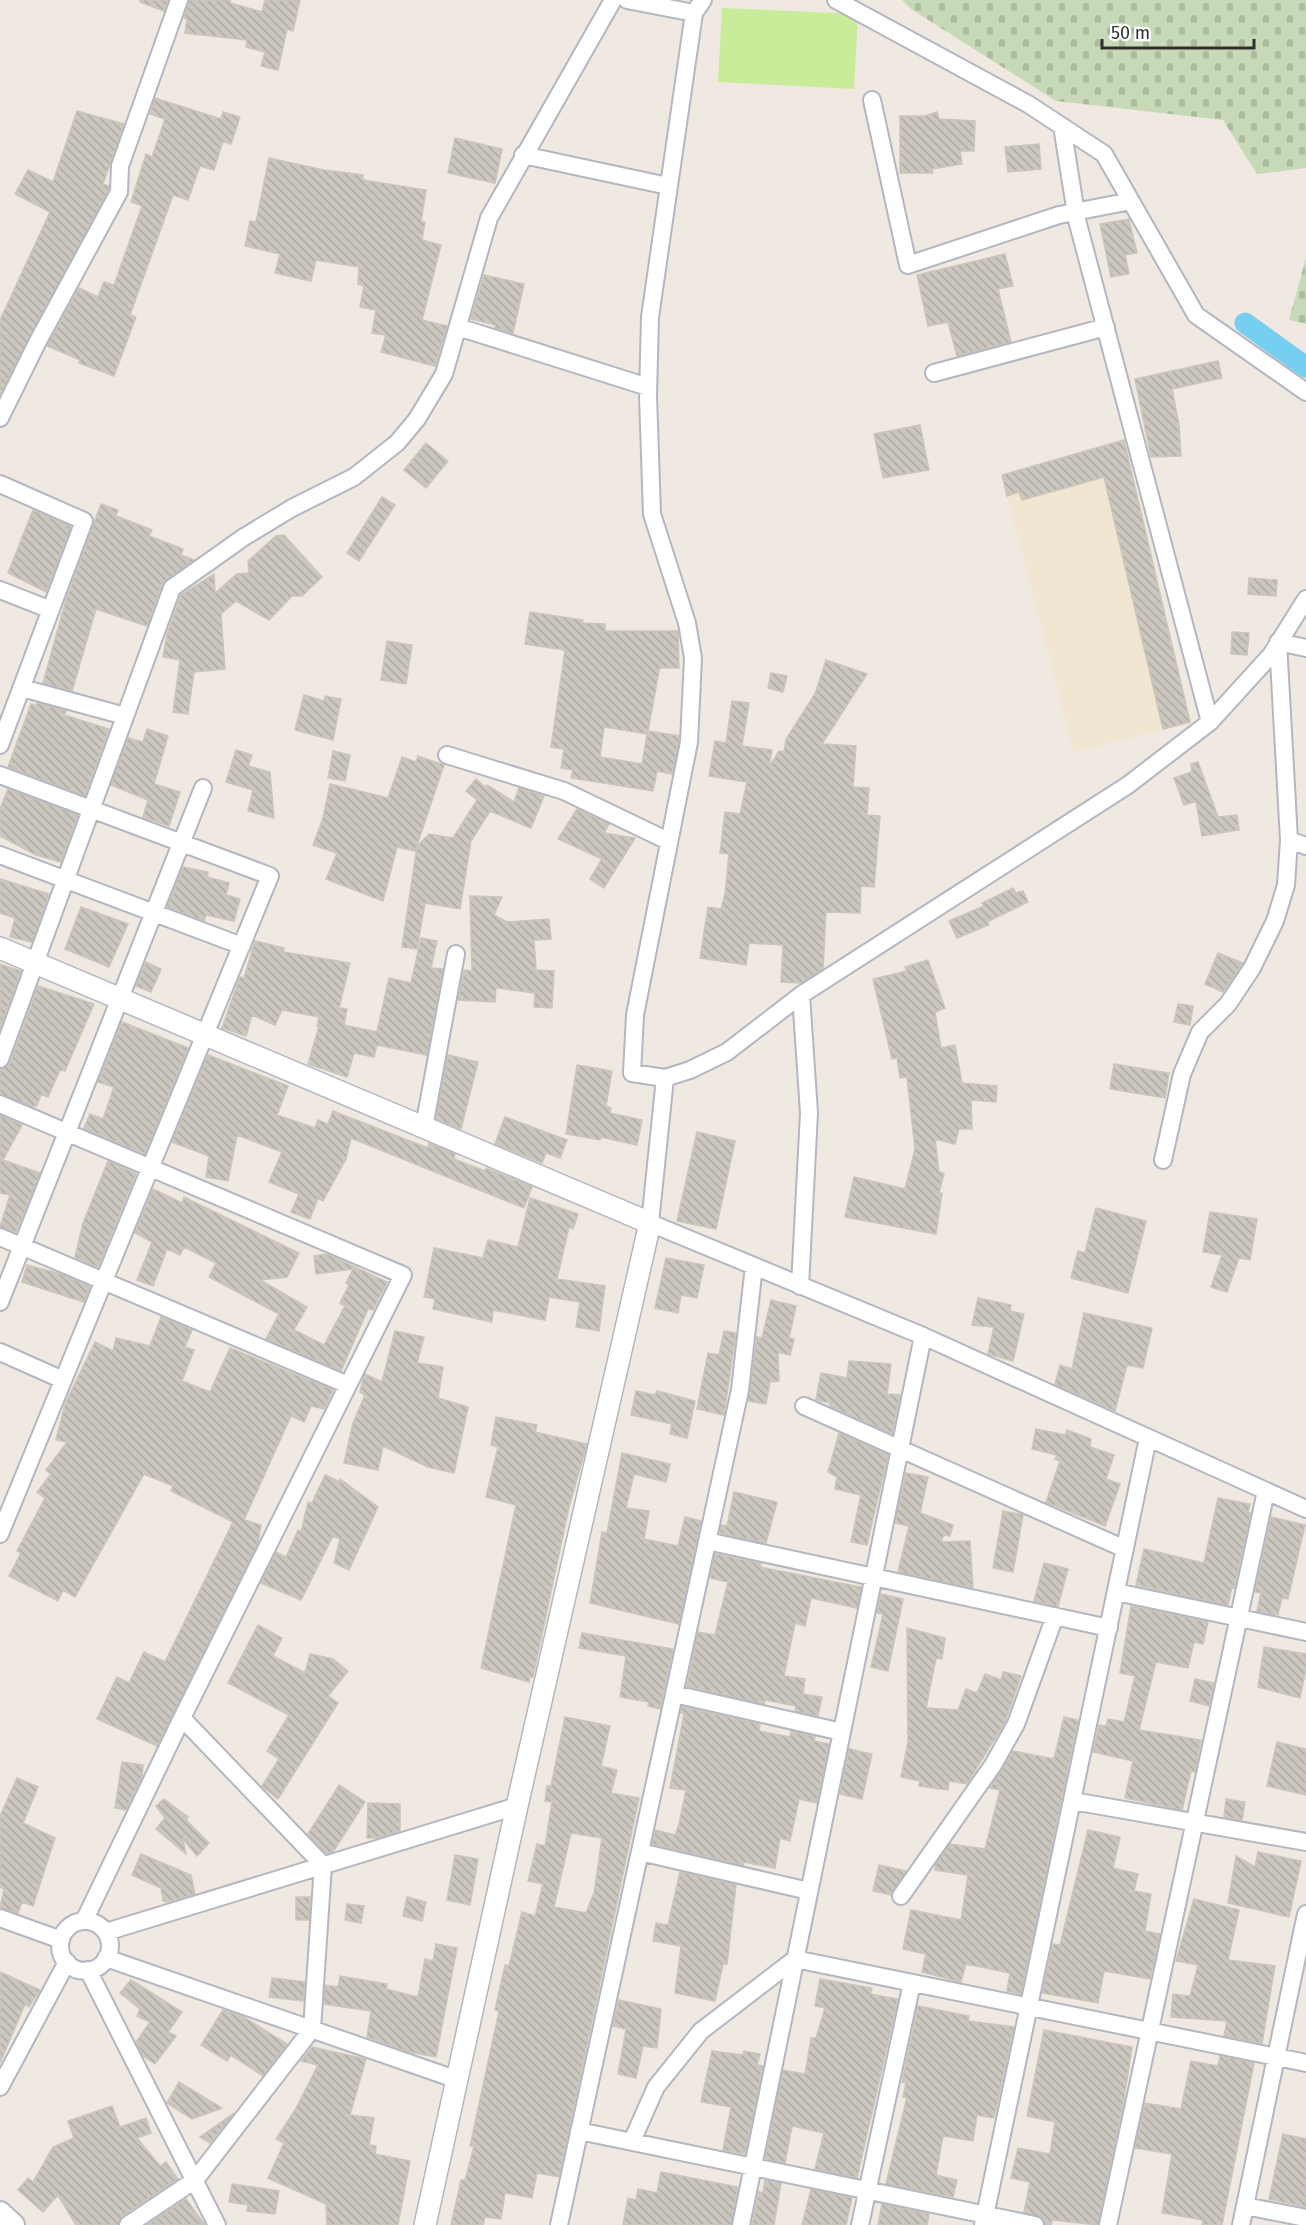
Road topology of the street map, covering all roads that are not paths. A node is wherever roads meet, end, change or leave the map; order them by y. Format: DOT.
graph roads {
  1 [pos="179,0"];
  2 [pos="613,0"];
  3 [pos="627,0"];
  4 [pos="836,0"];
  5 [pos="699,7"];
  6 [pos="872,100"];
  7 [pos="1062,126"];
  8 [pos="523,155"];
  9 [pos="668,186"];
  10 [pos="1131,201"];
  11 [pos="1076,212"];
  12 [pos="458,327"];
  13 [pos="1106,327"];
  14 [pos="934,373"];
  15 [pos="648,387"];
  16 [pos="1306,392"];
  17 [pos="0,418"];
  18 [pos="0,484"];
  19 [pos="0,590"];
  20 [pos="1306,599"];
  21 [pos="51,610"];
  22 [pos="1278,642"];
  23 [pos="1306,648"];
  24 [pos="22,688"];
  25 [pos="125,716"];
  26 [pos="1210,722"];
  27 [pos="0,745"];
  28 [pos="447,755"];
  29 [pos="0,775"];
  30 [pos="203,788"];
  31 [pos="91,809"];
  32 [pos="1289,840"];
  33 [pos="668,841"];
  34 [pos="181,843"];
  35 [pos="1306,846"];
  36 [pos="0,855"];
  37 [pos="65,880"];
  38 [pos="153,913"];
  39 [pos="242,946"];
  40 [pos="0,948"];
  41 [pos="456,954"];
  42 [pos="35,963"];
  43 [pos="801,995"];
  44 [pos="120,998"];
  45 [pos="205,1035"];
  46 [pos="0,1059"];
  47 [pos="664,1078"];
  48 [pos="0,1104"];
  49 [pos="424,1127"];
  50 [pos="66,1133"];
  51 [pos="1163,1160"];
  52 [pos="150,1169"];
  53 [pos="650,1223"];
  54 [pos="0,1237"];
  55 [pos="23,1246"];
  56 [pos="754,1266"];
  57 [pos="104,1281"];
  58 [pos="801,1286"];
  59 [pos="0,1302"];
  60 [pos="922,1336"];
  61 [pos="0,1352"];
  62 [pos="63,1380"];
  63 [pos="348,1385"];
  64 [pos="804,1406"];
  65 [pos="1148,1438"];
  66 [pos="899,1449"];
  67 [pos="1266,1491"];
  68 [pos="1306,1509"];
  69 [pos="0,1534"];
  70 [pos="707,1541"];
  71 [pos="1125,1549"];
  72 [pos="873,1576"];
  73 [pos="1116,1592"];
  74 [pos="1055,1616"];
  75 [pos="1238,1619"];
  76 [pos="1109,1628"];
  77 [pos="1306,1632"];
  78 [pos="674,1694"];
  79 [pos="182,1718"];
  80 [pos="842,1732"];
  81 [pos="1073,1801"];
  82 [pos="517,1806"];
  83 [pos="1194,1822"];
  84 [pos="1306,1842"];
  85 [pos="640,1852"];
  86 [pos="323,1865"];
  87 [pos="809,1891"];
  88 [pos="901,1896"];
  89 [pos="1306,1914"];
  90 [pos="0,1918"];
  91 [pos="84,1921"];
  92 [pos="106,1932"];
  93 [pos="61,1940"];
  94 [pos="106,1958"];
  95 [pos="795,1959"];
  96 [pos="67,1962"];
  97 [pos="88,1970"];
  98 [pos="912,1983"];
  99 [pos="1030,2008"];
  100 [pos="312,2029"];
  101 [pos="1148,2031"];
  102 [pos="1276,2057"];
  103 [pos="1306,2063"];
  104 [pos="458,2080"];
  105 [pos="0,2087"];
  106 [pos="579,2131"];
  107 [pos="632,2141"];
  108 [pos="753,2166"];
  109 [pos="195,2180"];
  110 [pos="867,2190"];
  111 [pos="1245,2206"];
  112 [pos="0,2213"];
  113 [pos="1306,2218"];
  114 [pos="984,2220"];
  115 [pos="13,2225"];
  116 [pos="128,2225"];
  117 [pos="218,2225"];
  118 [pos="425,2225"];
  119 [pos="559,2225"];
  120 [pos="741,2225"];
  121 [pos="860,2225"];
  122 [pos="1035,2225"];
  123 [pos="1108,2225"];
  124 [pos="1241,2225"];
  1 -- 17 [label="street"];
  2 -- 8 [label="street"];
  3 -- 5 [label="street"];
  4 -- 7 [label="street"];
  5 -- 9 [label="street"];
  6 -- 11 [label="street"];
  7 -- 10 [label="street"];
  7 -- 11 [label="street"];
  8 -- 9 [label="street"];
  8 -- 12 [label="street"];
  9 -- 15 [label="street"];
  10 -- 11 [label="street"];
  10 -- 16 [label="street"];
  11 -- 13 [label="street"];
  12 -- 15 [label="street"];
  12 -- 25 [label="street"];
  13 -- 14 [label="street"];
  13 -- 26 [label="street"];
  15 -- 33 [label="street"];
  18 -- 21 [label="street"];
  19 -- 21 [label="street"];
  20 -- 22 [label="street"];
  21 -- 24 [label="street"];
  22 -- 23 [label="street"];
  22 -- 26 [label="street"];
  22 -- 32 [label="street"];
  24 -- 25 [label="street"];
  24 -- 27 [label="street"];
  25 -- 31 [label="street"];
  26 -- 43 [label="street"];
  28 -- 33 [label="street"];
  29 -- 31 [label="street"];
  30 -- 34 [label="street"];
  31 -- 34 [label="street"];
  31 -- 37 [label="street"];
  32 -- 35 [label="street"];
  32 -- 51 [label="street"];
  33 -- 47 [label="street"];
  34 -- 38 [label="street"];
  34 -- 39 [label="street"];
  36 -- 37 [label="street"];
  37 -- 38 [label="street"];
  37 -- 42 [label="street"];
  38 -- 39 [label="street"];
  38 -- 44 [label="street"];
  39 -- 45 [label="street"];
  40 -- 42 [label="street"];
  41 -- 49 [label="street"];
  42 -- 44 [label="street"];
  42 -- 46 [label="street"];
  43 -- 47 [label="street"];
  43 -- 58 [label="street"];
  44 -- 45 [label="street"];
  44 -- 50 [label="street"];
  45 -- 49 [label="street"];
  45 -- 52 [label="street"];
  47 -- 53 [label="street"];
  48 -- 50 [label="street"];
  49 -- 53 [label="street"];
  50 -- 52 [label="street"];
  50 -- 55 [label="street"];
  52 -- 57 [label="street"];
  52 -- 63 [label="street"];
  53 -- 56 [label="street"];
  53 -- 82 [label="street"];
  54 -- 55 [label="street"];
  55 -- 57 [label="street"];
  55 -- 59 [label="street"];
  56 -- 58 [label="street"];
  56 -- 70 [label="street"];
  57 -- 62 [label="street"];
  57 -- 63 [label="street"];
  58 -- 60 [label="street"];
  60 -- 65 [label="street"];
  60 -- 66 [label="street"];
  61 -- 62 [label="street"];
  62 -- 69 [label="street"];
  63 -- 79 [label="street"];
  64 -- 66 [label="street"];
  65 -- 67 [label="street"];
  65 -- 71 [label="street"];
  66 -- 71 [label="street"];
  66 -- 72 [label="street"];
  67 -- 68 [label="street"];
  67 -- 75 [label="street"];
  70 -- 72 [label="street"];
  70 -- 78 [label="street"];
  71 -- 73 [label="street"];
  72 -- 74 [label="street"];
  72 -- 80 [label="street"];
  73 -- 75 [label="street"];
  73 -- 76 [label="street"];
  74 -- 76 [label="street"];
  74 -- 88 [label="street"];
  75 -- 77 [label="street"];
  75 -- 83 [label="street"];
  76 -- 81 [label="street"];
  78 -- 80 [label="street"];
  78 -- 85 [label="street"];
  79 -- 86 [label="street"];
  79 -- 91 [label="street"];
  80 -- 87 [label="street"];
  81 -- 83 [label="street"];
  81 -- 99 [label="street"];
  82 -- 86 [label="street"];
  82 -- 104 [label="street"];
  83 -- 84 [label="street"];
  83 -- 101 [label="street"];
  85 -- 87 [label="street"];
  85 -- 106 [label="street"];
  86 -- 92 [label="street"];
  86 -- 100 [label="street"];
  87 -- 95 [label="street"];
  89 -- 102 [label="street"];
  90 -- 93 [label="street"];
  91 -- 92 [label="street"];
  91 -- 93 [label="street"];
  92 -- 94 [label="street"];
  93 -- 96 [label="street"];
  94 -- 97 [label="street"];
  94 -- 100 [label="street"];
  95 -- 98 [label="street"];
  95 -- 107 [label="street"];
  95 -- 108 [label="street"];
  96 -- 97 [label="street"];
  96 -- 105 [label="street"];
  97 -- 109 [label="street"];
  98 -- 99 [label="street"];
  98 -- 110 [label="street"];
  99 -- 101 [label="street"];
  99 -- 114 [label="street"];
  100 -- 104 [label="street"];
  100 -- 109 [label="street"];
  101 -- 102 [label="street"];
  101 -- 123 [label="street"];
  102 -- 103 [label="street"];
  102 -- 111 [label="street"];
  104 -- 118 [label="street"];
  106 -- 107 [label="street"];
  106 -- 119 [label="street"];
  107 -- 108 [label="street"];
  108 -- 110 [label="street"];
  108 -- 120 [label="street"];
  109 -- 116 [label="street"];
  109 -- 117 [label="street"];
  110 -- 114 [label="street"];
  110 -- 121 [label="street"];
  111 -- 113 [label="street"];
  111 -- 124 [label="street"];
  112 -- 115 [label="main road"];
  114 -- 122 [label="street"];
}
